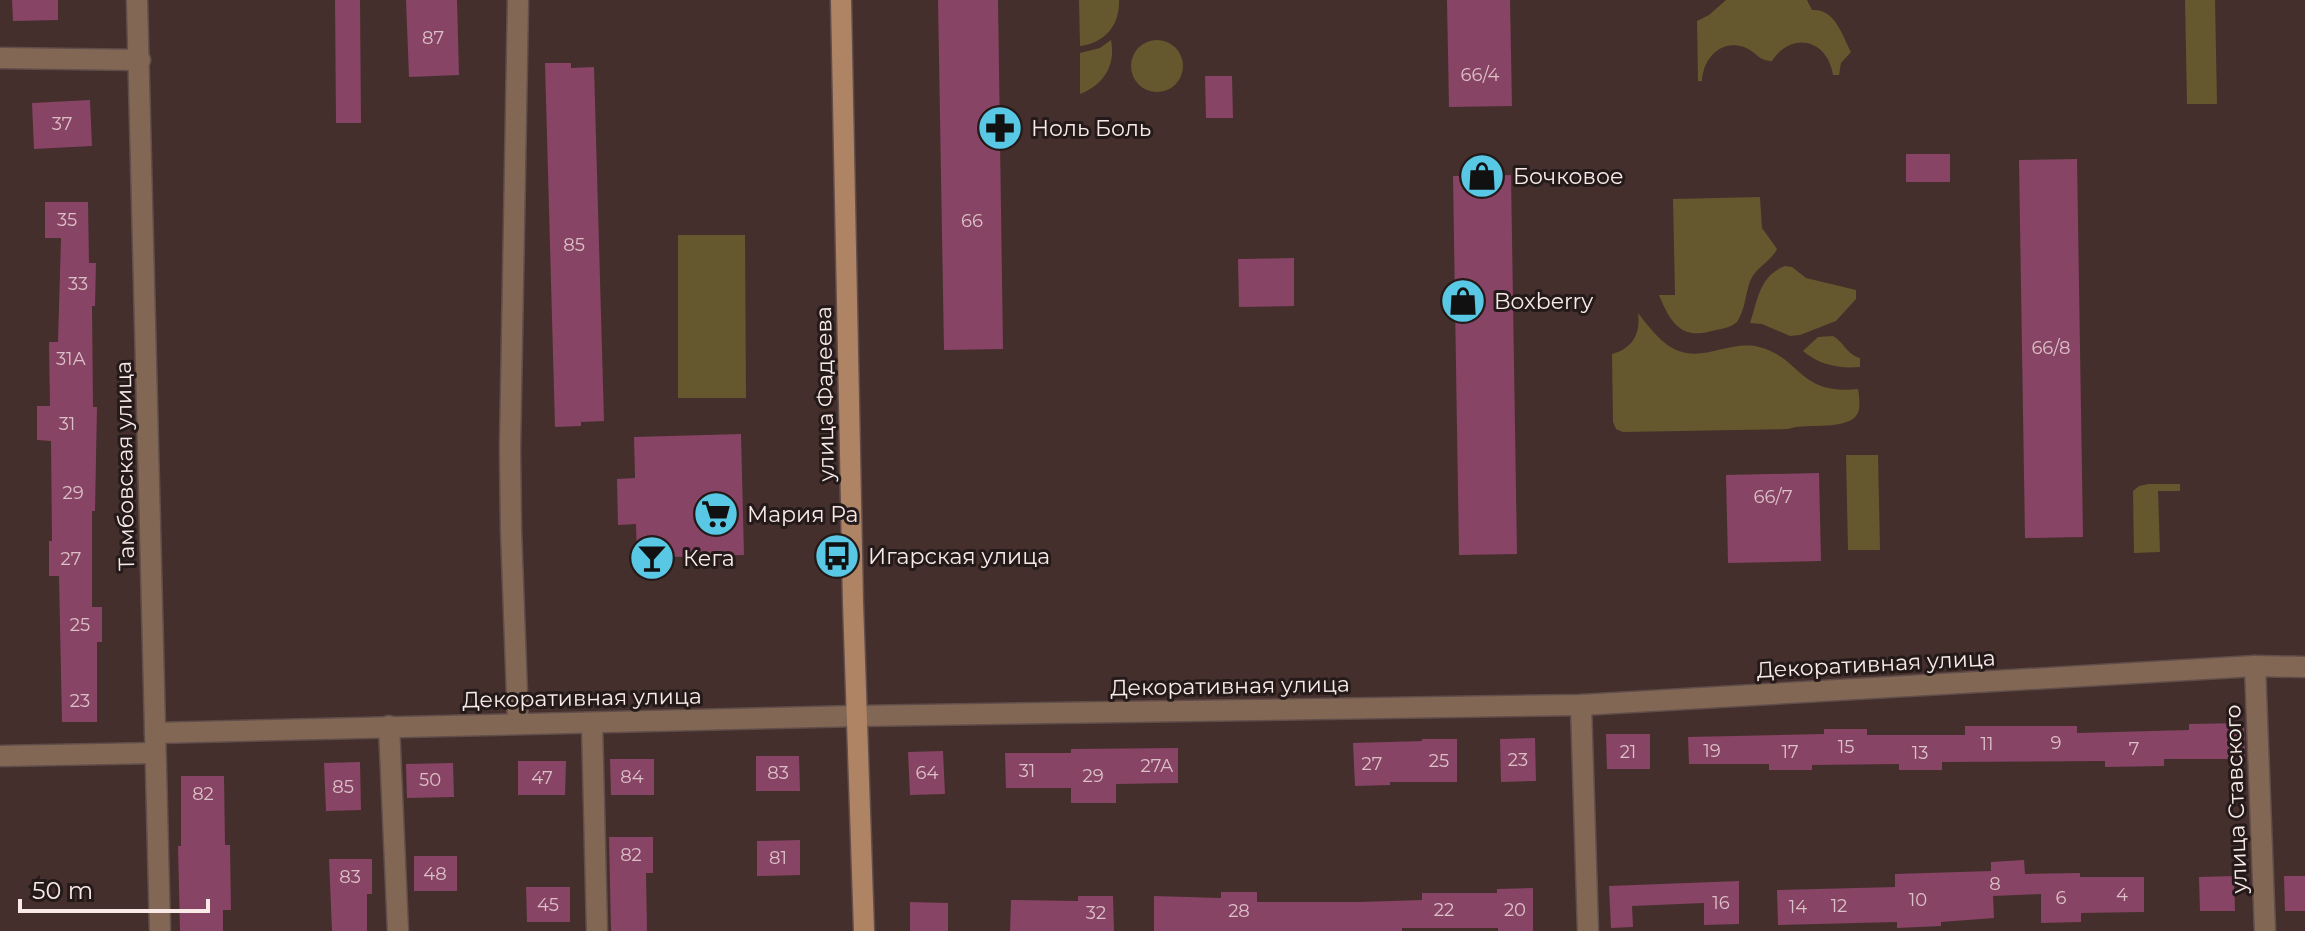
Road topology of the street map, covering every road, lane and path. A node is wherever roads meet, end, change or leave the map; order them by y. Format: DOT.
graph roads {
  1 [pos="137,0"];
  2 [pos="518,0"];
  3 [pos="841,0"];
  4 [pos="0,58"];
  5 [pos="140,60"];
  6 [pos="2255,666"];
  7 [pos="2305,667"];
  8 [pos="1581,705"];
  9 [pos="858,716"];
  10 [pos="518,722"];
  11 [pos="592,723"];
  12 [pos="389,726"];
  13 [pos="155,743"];
  14 [pos="0,756"];
  15 [pos="160,931"];
  16 [pos="398,931"];
  17 [pos="597,931"];
  18 [pos="864,931"];
  19 [pos="1588,931"];
  20 [pos="2265,931"];
  1 -- 5 [label="street, Тамбовская улица"];
  2 -- 10 [label="street"];
  3 -- 9 [label="street, улица Фадеева"];
  4 -- 5 [label="street"];
  5 -- 13 [label="street, Тамбовская улица"];
  6 -- 7 [label="street, Декоративная улица"];
  6 -- 8 [label="street, Декоративная улица"];
  6 -- 20 [label="street, улица Ставского"];
  8 -- 9 [label="street, Декоративная улица"];
  8 -- 19 [label="street"];
  9 -- 11 [label="street, Декоративная улица"];
  9 -- 18 [label="street, улица Фадеева"];
  10 -- 11 [label="street, Декоративная улица"];
  10 -- 12 [label="street, Декоративная улица"];
  11 -- 17 [label="street"];
  12 -- 13 [label="street, Декоративная улица"];
  12 -- 16 [label="street"];
  13 -- 14 [label="street, Декоративная улица"];
  13 -- 15 [label="street, Тамбовская улица"];
}
